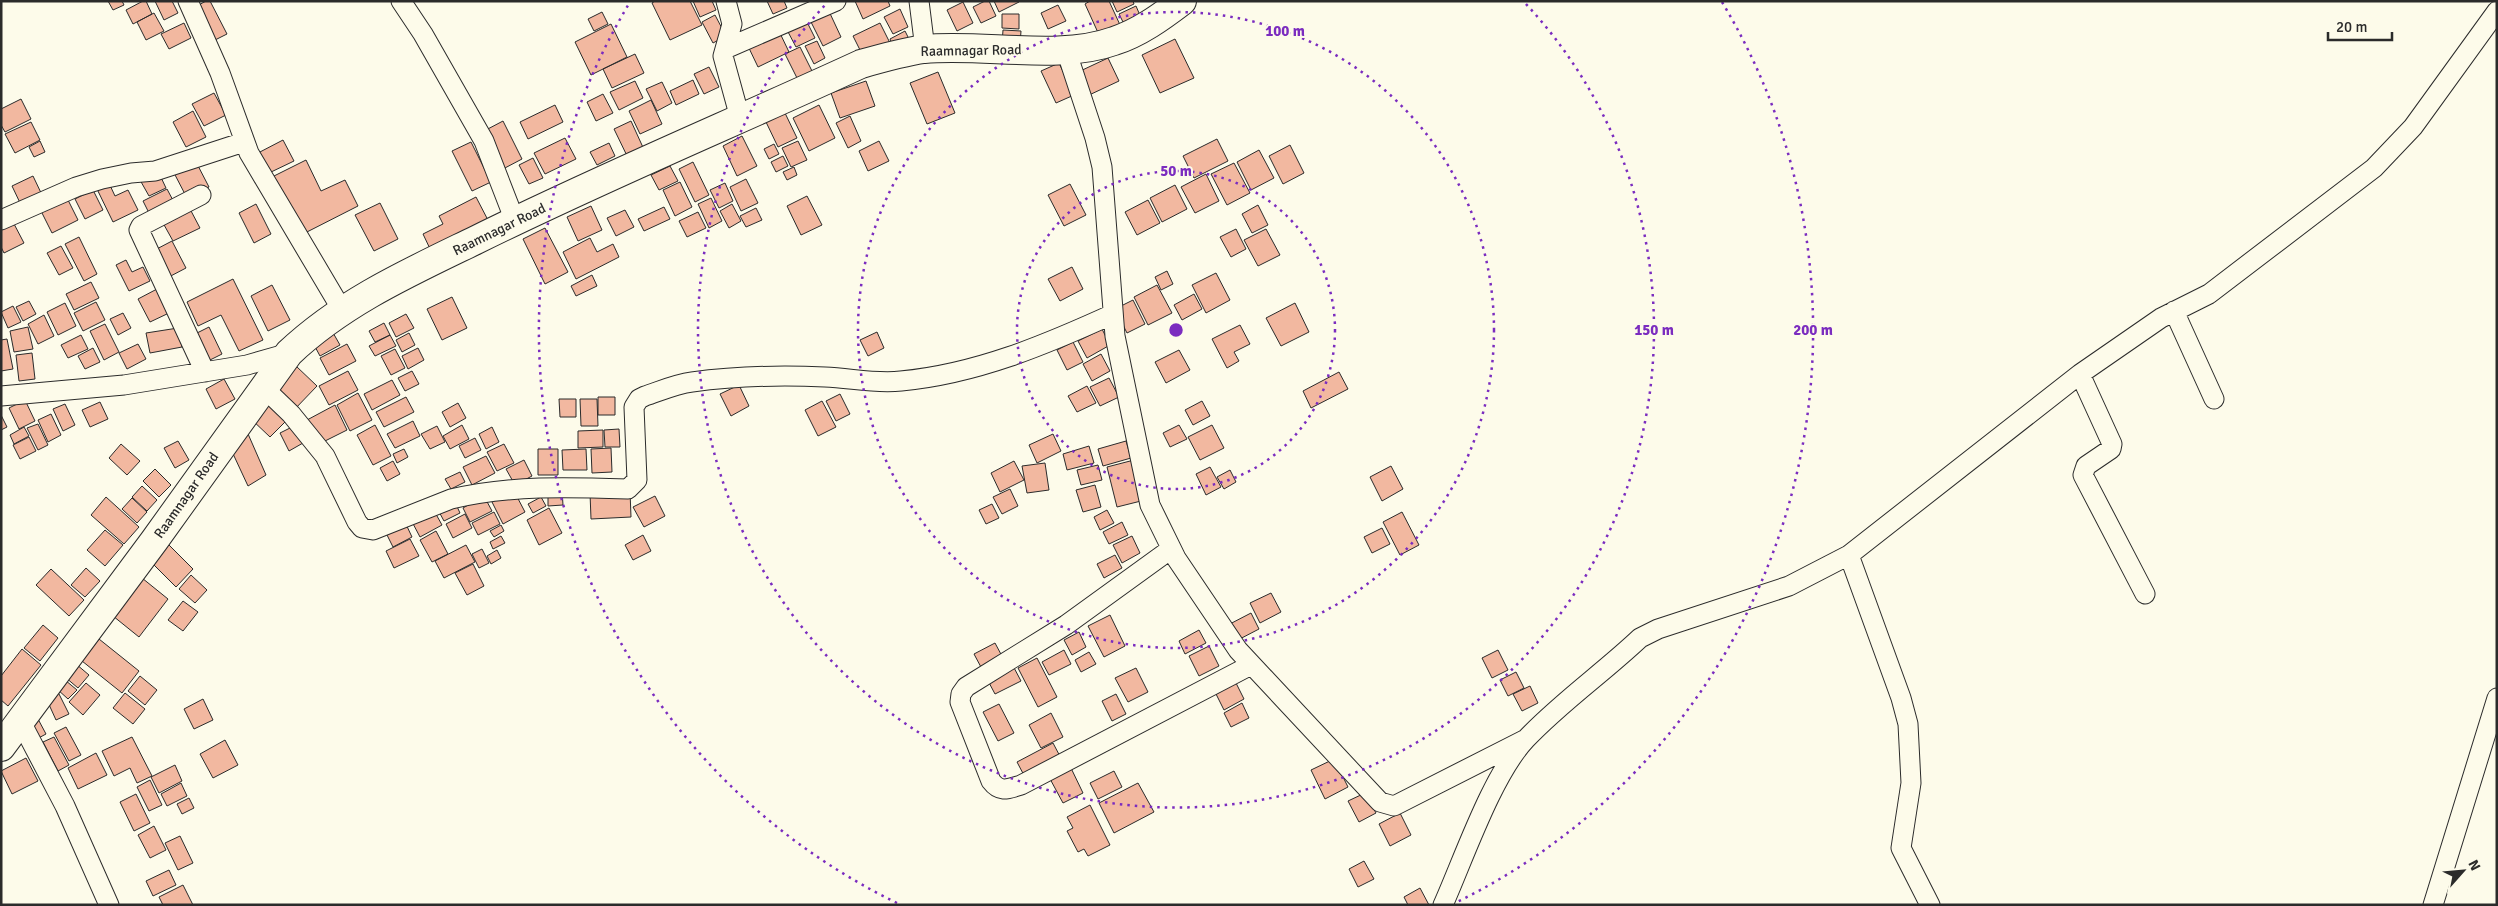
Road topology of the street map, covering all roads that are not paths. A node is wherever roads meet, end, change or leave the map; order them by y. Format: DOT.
graph roads {
  1 [pos="188,1"];
  2 [pos="401,1"];
  3 [pos="726,1"];
  4 [pos="836,1"];
  5 [pos="919,1"];
  6 [pos="1174,4"];
  7 [pos="2497,11"];
  8 [pos="725,49"];
  9 [pos="925,49"];
  10 [pos="1066,50"];
  11 [pos="740,118"];
  12 [pos="244,142"];
  13 [pos="201,195"];
  14 [pos="1,220"];
  15 [pos="515,221"];
  16 [pos="342,310"];
  17 [pos="2174,311"];
  18 [pos="1113,314"];
  19 [pos="289,353"];
  20 [pos="205,372"];
  21 [pos="2080,374"];
  22 [pos="264,388"];
  23 [pos="1,396"];
  24 [pos="2214,399"];
  25 [pos="1171,549"];
  26 [pos="1849,555"];
  27 [pos="2145,594"];
  28 [pos="1251,665"];
  29 [pos="2497,698"];
  30 [pos="21,722"];
  31 [pos="1525,740"];
  32 [pos="1,747"];
  33 [pos="109,905"];
  34 [pos="1443,905"];
  35 [pos="1930,905"];
  36 [pos="2433,905"];
  1 -- 12 [label="street"];
  2 -- 15 [label="street"];
  3 -- 8 [label="street"];
  4 -- 8 [label="street"];
  5 -- 9 [label="street"];
  6 -- 10 [label="highway, Raamnagar Road"];
  7 -- 17 [label="street"];
  8 -- 11 [label="street"];
  9 -- 10 [label="highway, Raamnagar Road"];
  9 -- 11 [label="highway, Raamnagar Road"];
  10 -- 18 [label="street"];
  11 -- 15 [label="highway, Raamnagar Road"];
  12 -- 14 [label="street"];
  12 -- 16 [label="street"];
  13 -- 20 [label="street"];
  15 -- 16 [label="highway, Raamnagar Road"];
  16 -- 19 [label="highway, Raamnagar Road"];
  17 -- 21 [label="street"];
  17 -- 24 [label="street"];
  18 -- 22 [label="street"];
  18 -- 25 [label="street"];
  19 -- 20 [label="street"];
  19 -- 22 [label="highway, Raamnagar Road"];
  20 -- 23 [label="street"];
  21 -- 26 [label="street"];
  21 -- 27 [label="street"];
  22 -- 30 [label="highway, Raamnagar Road"];
  25 -- 28 [label="street"];
  25 -- 28 [label="street"];
  26 -- 31 [label="street"];
  26 -- 35 [label="street"];
  28 -- 31 [label="street"];
  29 -- 36 [label="street"];
  30 -- 32 [label="highway, Raamnagar Road"];
  30 -- 33 [label="street"];
  31 -- 34 [label="street"];
}
